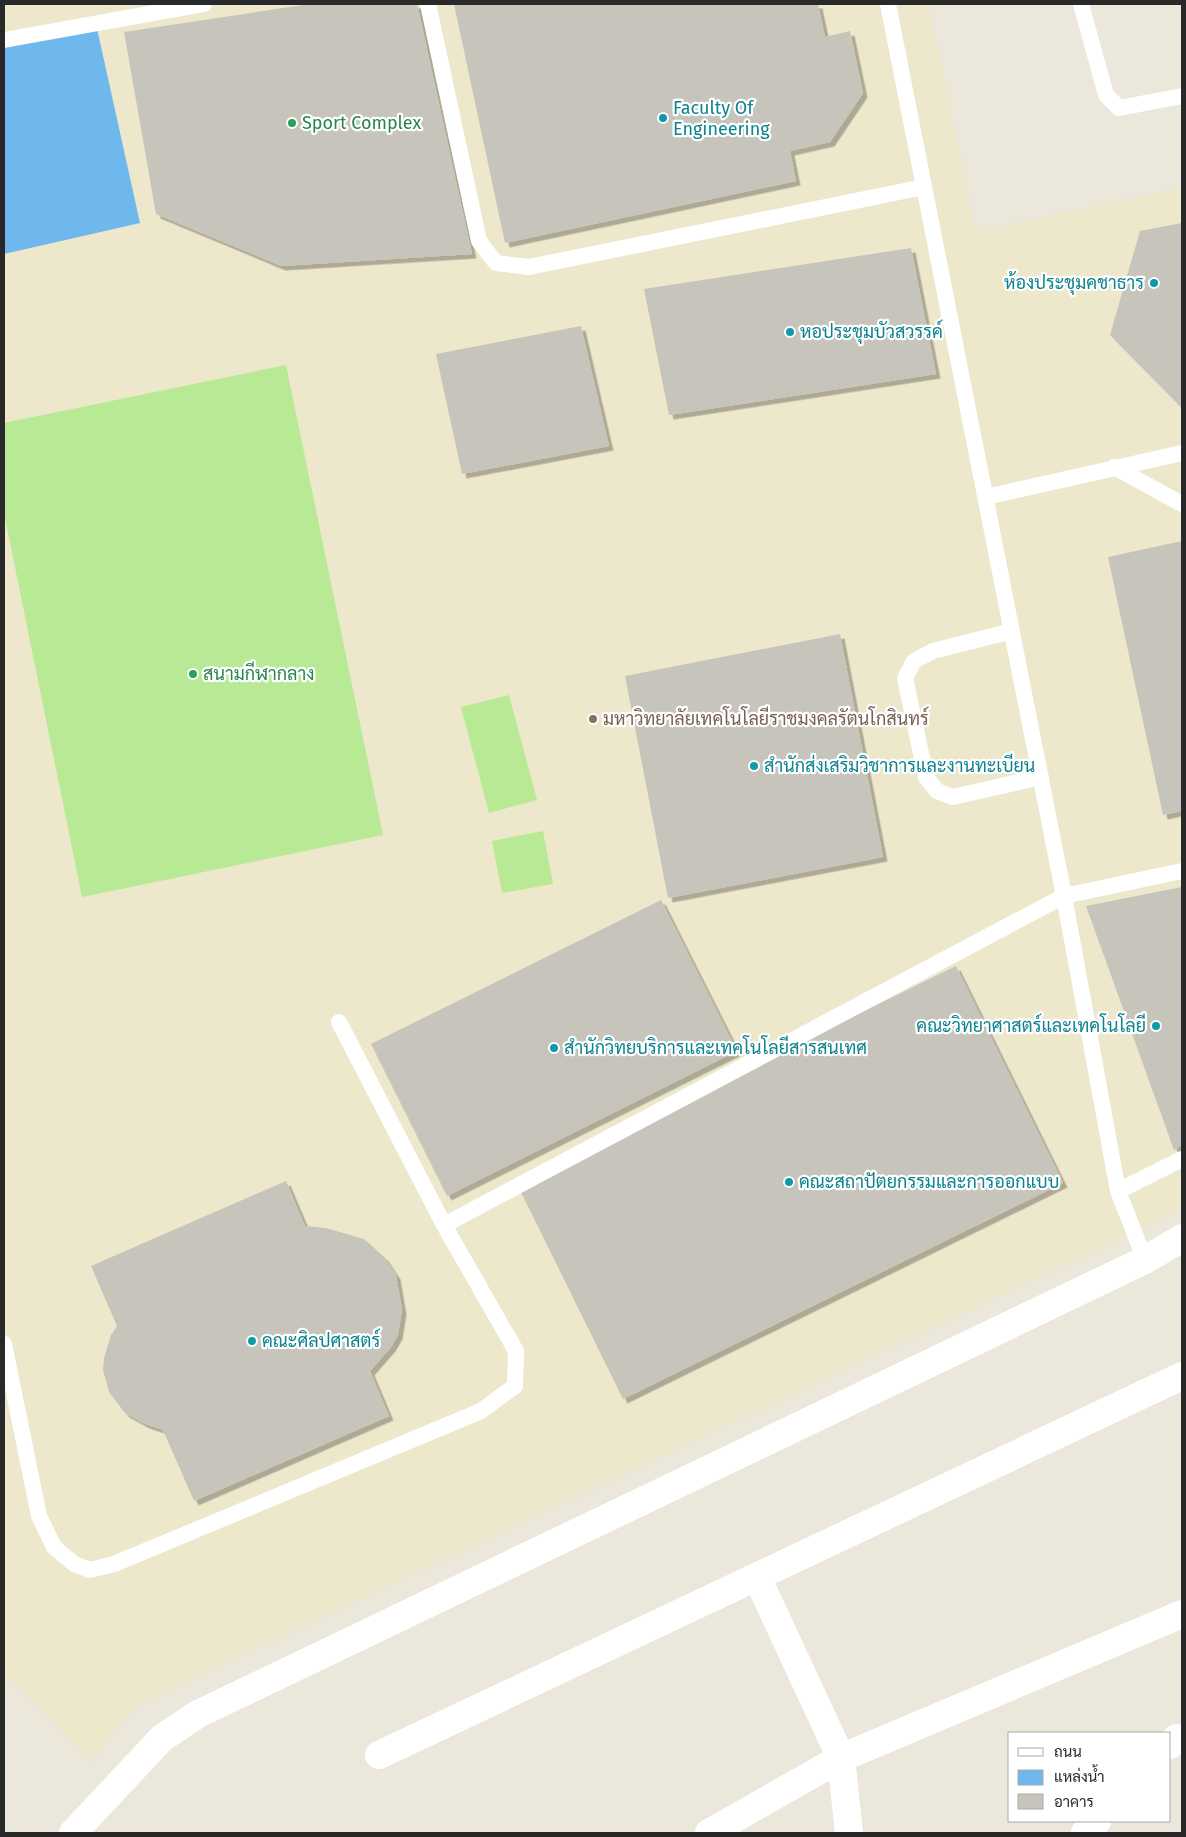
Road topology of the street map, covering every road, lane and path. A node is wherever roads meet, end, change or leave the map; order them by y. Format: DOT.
graph roads {
  1 [pos="204,4"];
  2 [pos="428,4"];
  3 [pos="888,4"];
  4 [pos="1081,4"];
  5 [pos="149,9"];
  6 [pos="4,40"];
  7 [pos="1182,96"];
  8 [pos="924,187"];
  9 [pos="1182,453"];
  10 [pos="1114,468"];
  11 [pos="986,496"];
  12 [pos="1182,504"];
  13 [pos="1012,631"];
  14 [pos="1041,778"];
  15 [pos="1182,871"];
  16 [pos="1064,896"];
  17 [pos="338,1022"];
  18 [pos="1182,1159"];
  19 [pos="1118,1191"];
  20 [pos="444,1226"];
  21 [pos="1182,1238"];
  22 [pos="1145,1260"];
  23 [pos="4,1344"];
  24 [pos="1182,1376"];
  25 [pos="757,1577"];
  26 [pos="1182,1614"];
  27 [pos="379,1755"];
  28 [pos="841,1758"];
  29 [pos="1096,1822"];
  30 [pos="73,1833"];
  31 [pos="710,1833"];
  32 [pos="849,1833"];
  33 [pos="1085,1833"];
  1 -- 5 [label="lane"];
  2 -- 8 [label="lane"];
  3 -- 8 [label="lane"];
  4 -- 7 [label="lane"];
  5 -- 6 [label="lane"];
  8 -- 11 [label="lane"];
  9 -- 10 [label="lane"];
  10 -- 11 [label="lane"];
  10 -- 12 [label="lane"];
  11 -- 13 [label="lane"];
  13 -- 14 [label="lane"];
  13 -- 14 [label="lane"];
  14 -- 16 [label="lane"];
  15 -- 16 [label="lane"];
  16 -- 19 [label="lane"];
  16 -- 20 [label="lane"];
  17 -- 20 [label="lane"];
  18 -- 19 [label="lane"];
  19 -- 22 [label="lane"];
  20 -- 23 [label="lane"];
  21 -- 22 [label="street"];
  22 -- 30 [label="street"];
  24 -- 25 [label="street"];
  25 -- 27 [label="street"];
  25 -- 28 [label="street"];
  26 -- 28 [label="street"];
  28 -- 31 [label="street"];
  28 -- 32 [label="street"];
  29 -- 33 [label="street"];
}
